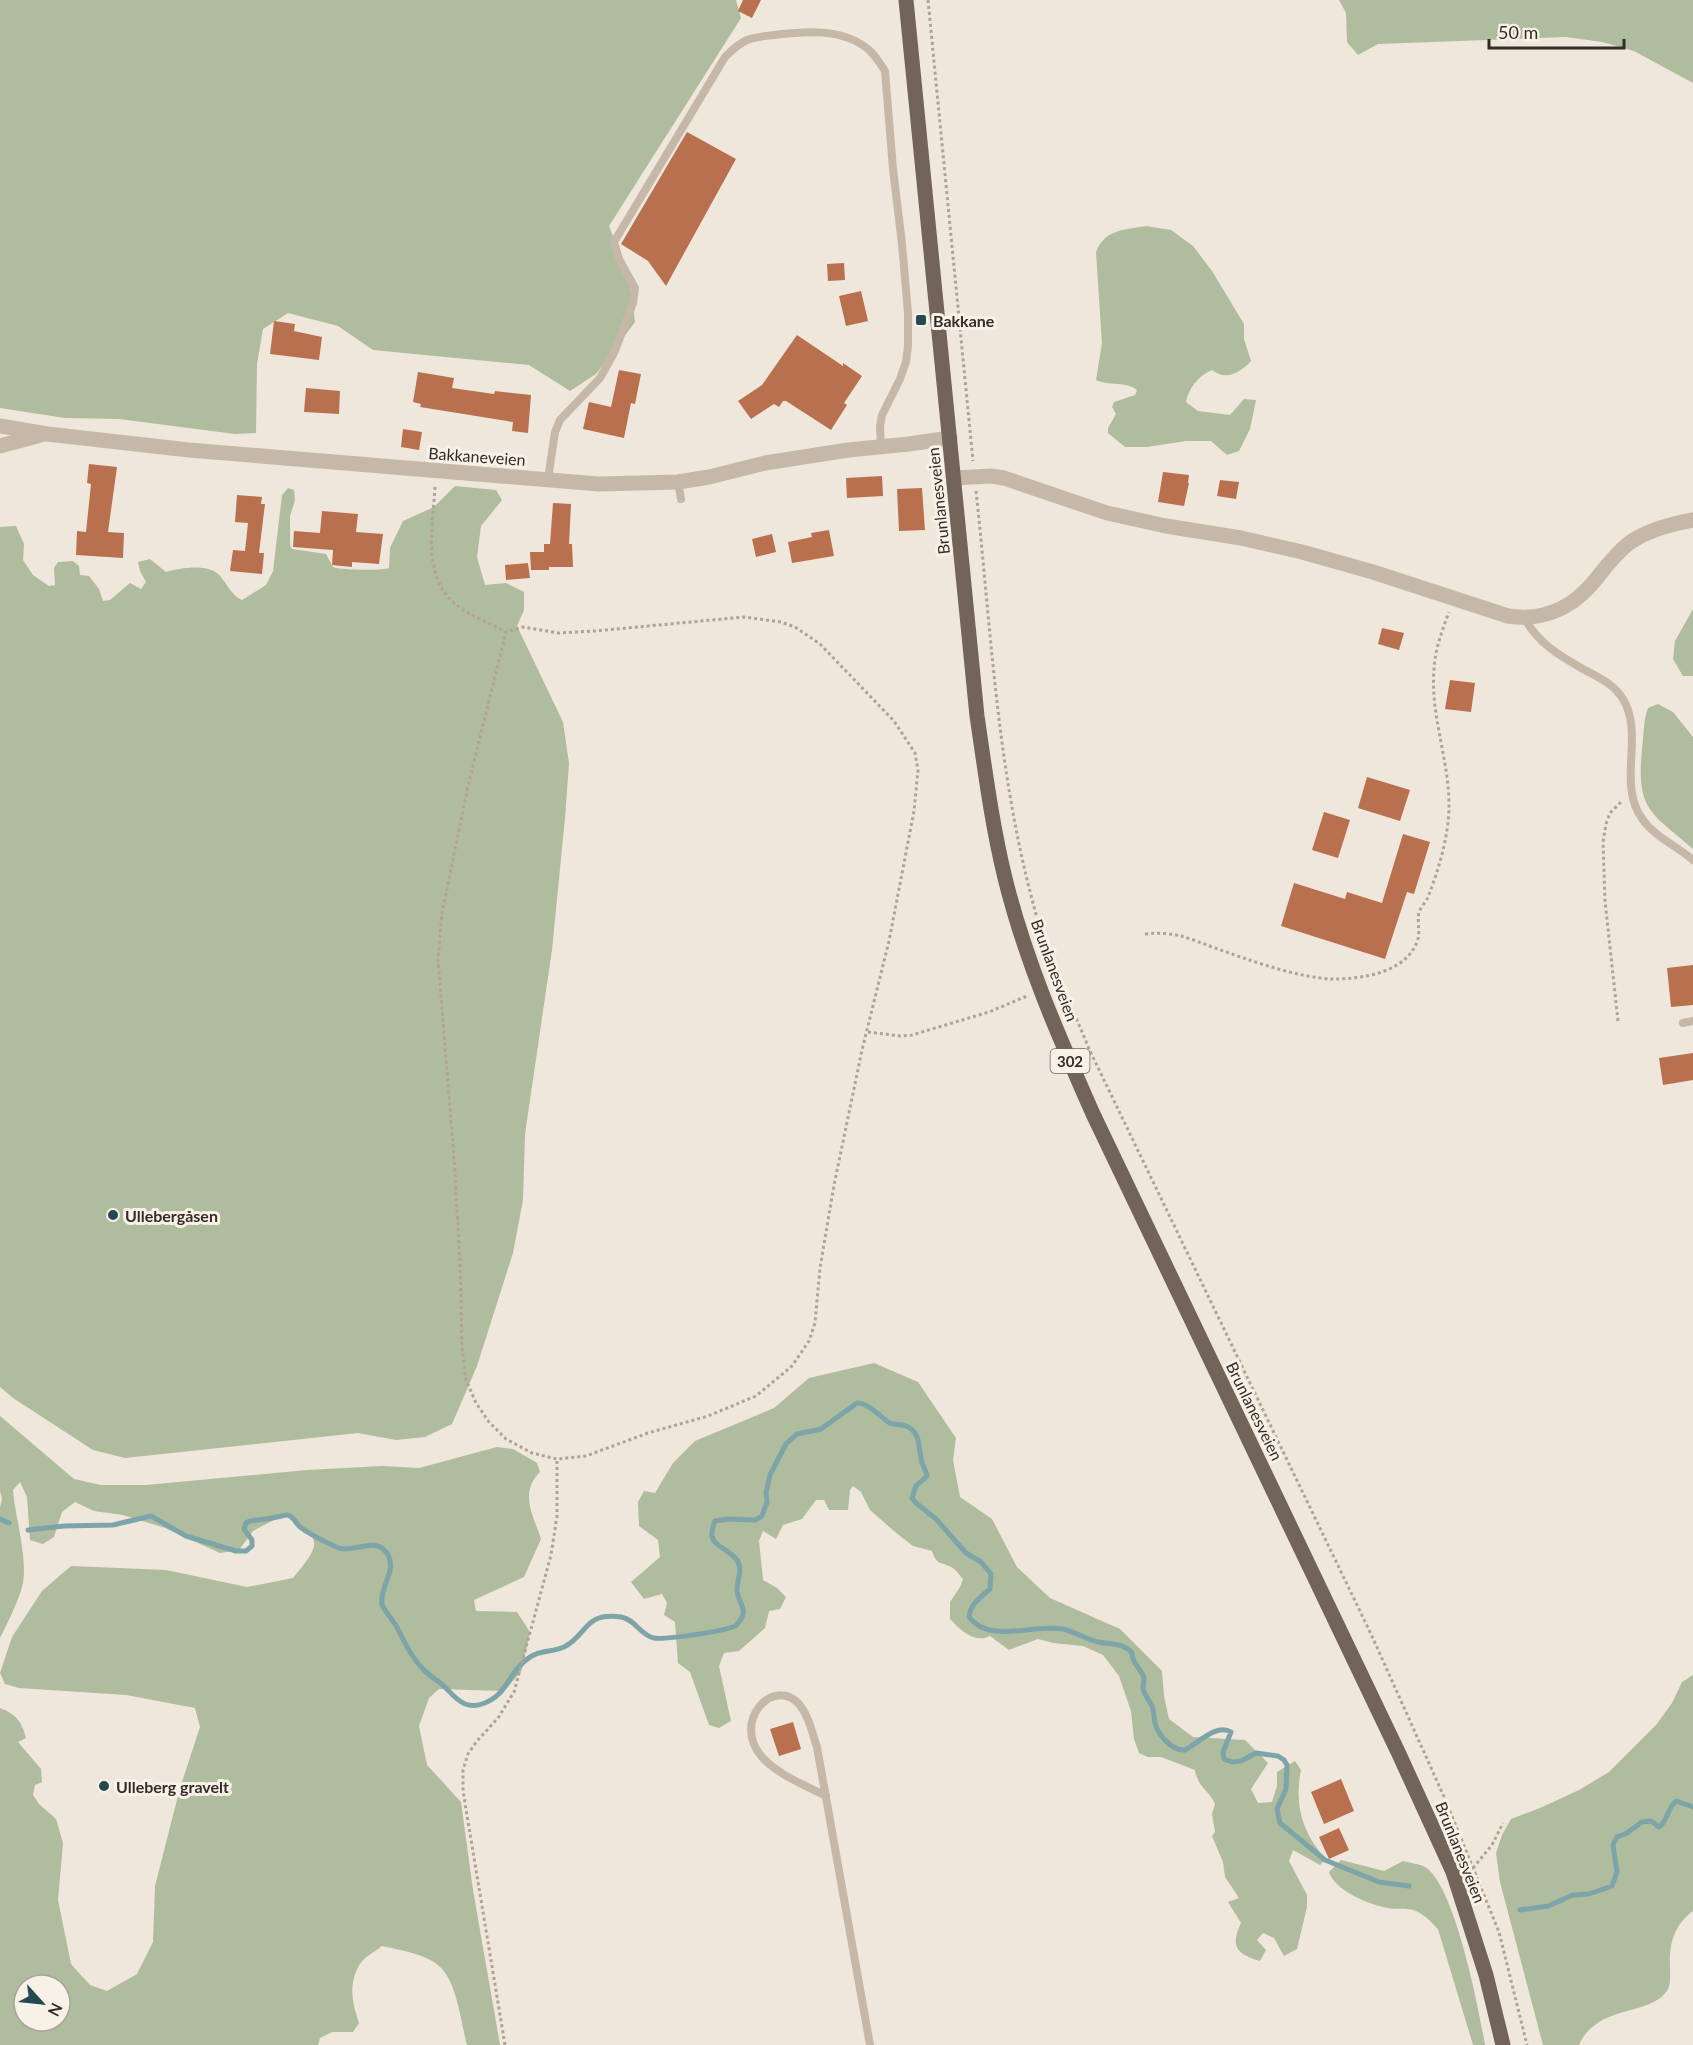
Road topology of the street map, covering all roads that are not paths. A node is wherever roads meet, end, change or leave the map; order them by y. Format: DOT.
graph roads {
  1 [pos="906,0"];
  2 [pos="0,426"];
  3 [pos="47,434"];
  4 [pos="950,438"];
  5 [pos="0,446"];
  6 [pos="881,447"];
  7 [pos="548,478"];
  8 [pos="954,478"];
  9 [pos="678,482"];
  10 [pos="681,499"];
  11 [pos="1693,520"];
  12 [pos="1525,619"];
  13 [pos="1693,860"];
  14 [pos="1693,1021"];
  15 [pos="1683,1023"];
  16 [pos="825,1796"];
  17 [pos="870,2045"];
  18 [pos="1503,2045"];
  1 -- 4 [label="main road, Brunlanesveien / 302"];
  2 -- 3 [label="street, Bakkaneveien"];
  3 -- 5 [label="street"];
  3 -- 7 [label="street, Bakkaneveien"];
  4 -- 6 [label="street, Bakkaneveien"];
  4 -- 8 [label="main road, Brunlanesveien / 302"];
  6 -- 7 [label="lane"];
  6 -- 9 [label="street, Bakkaneveien"];
  7 -- 9 [label="street, Bakkaneveien"];
  8 -- 12 [label="street"];
  8 -- 18 [label="main road, Brunlanesveien / 302"];
  9 -- 10 [label="lane"];
  11 -- 12 [label="street"];
  12 -- 13 [label="lane"];
  14 -- 15 [label="lane"];
  16 -- 16 [label="lane"];
  16 -- 17 [label="lane"];
}
